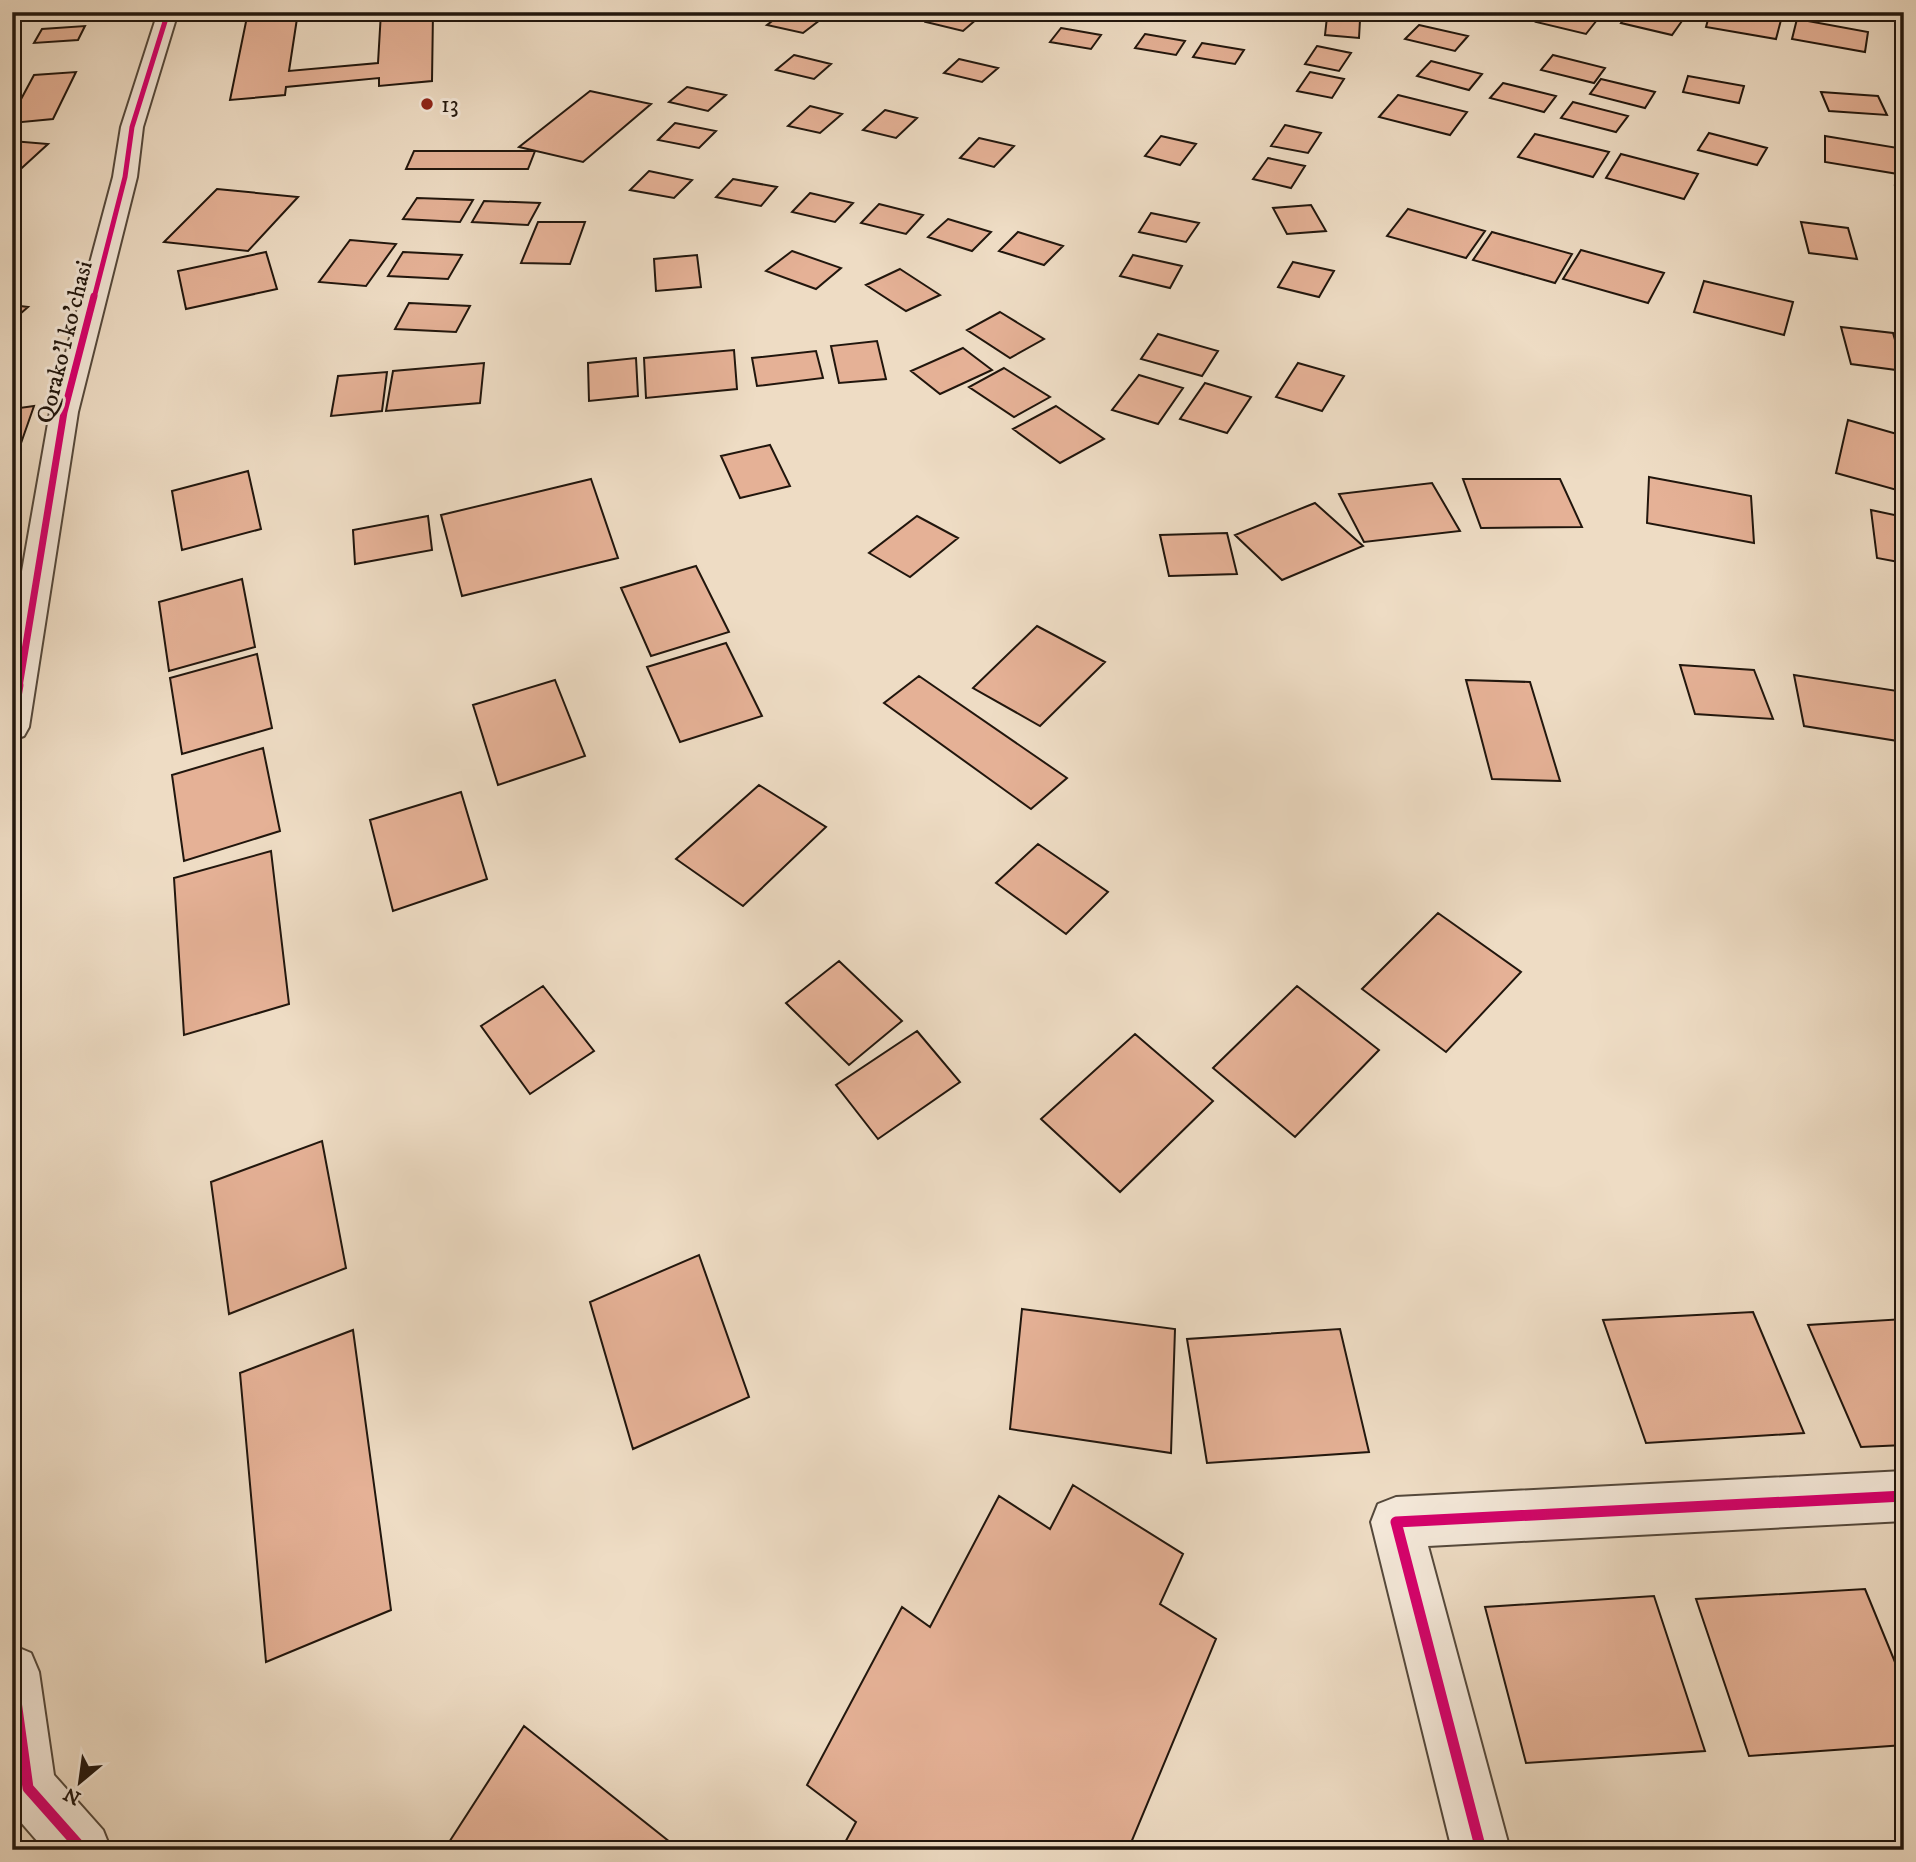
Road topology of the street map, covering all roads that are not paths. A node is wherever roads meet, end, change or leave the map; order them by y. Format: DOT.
graph roads {
  1 [pos="168,12"];
  2 [pos="12,727"];
  3 [pos="1904,1496"];
  4 [pos="12,1672"];
  5 [pos="20,1795"];
  6 [pos="83,1850"];
  7 [pos="1481,1850"];
  1 -- 2 [label="street, Qorako'l ko'chasi"];
  3 -- 7 [label="street"];
  4 -- 5 [label="street"];
  5 -- 6 [label="street"];
}
